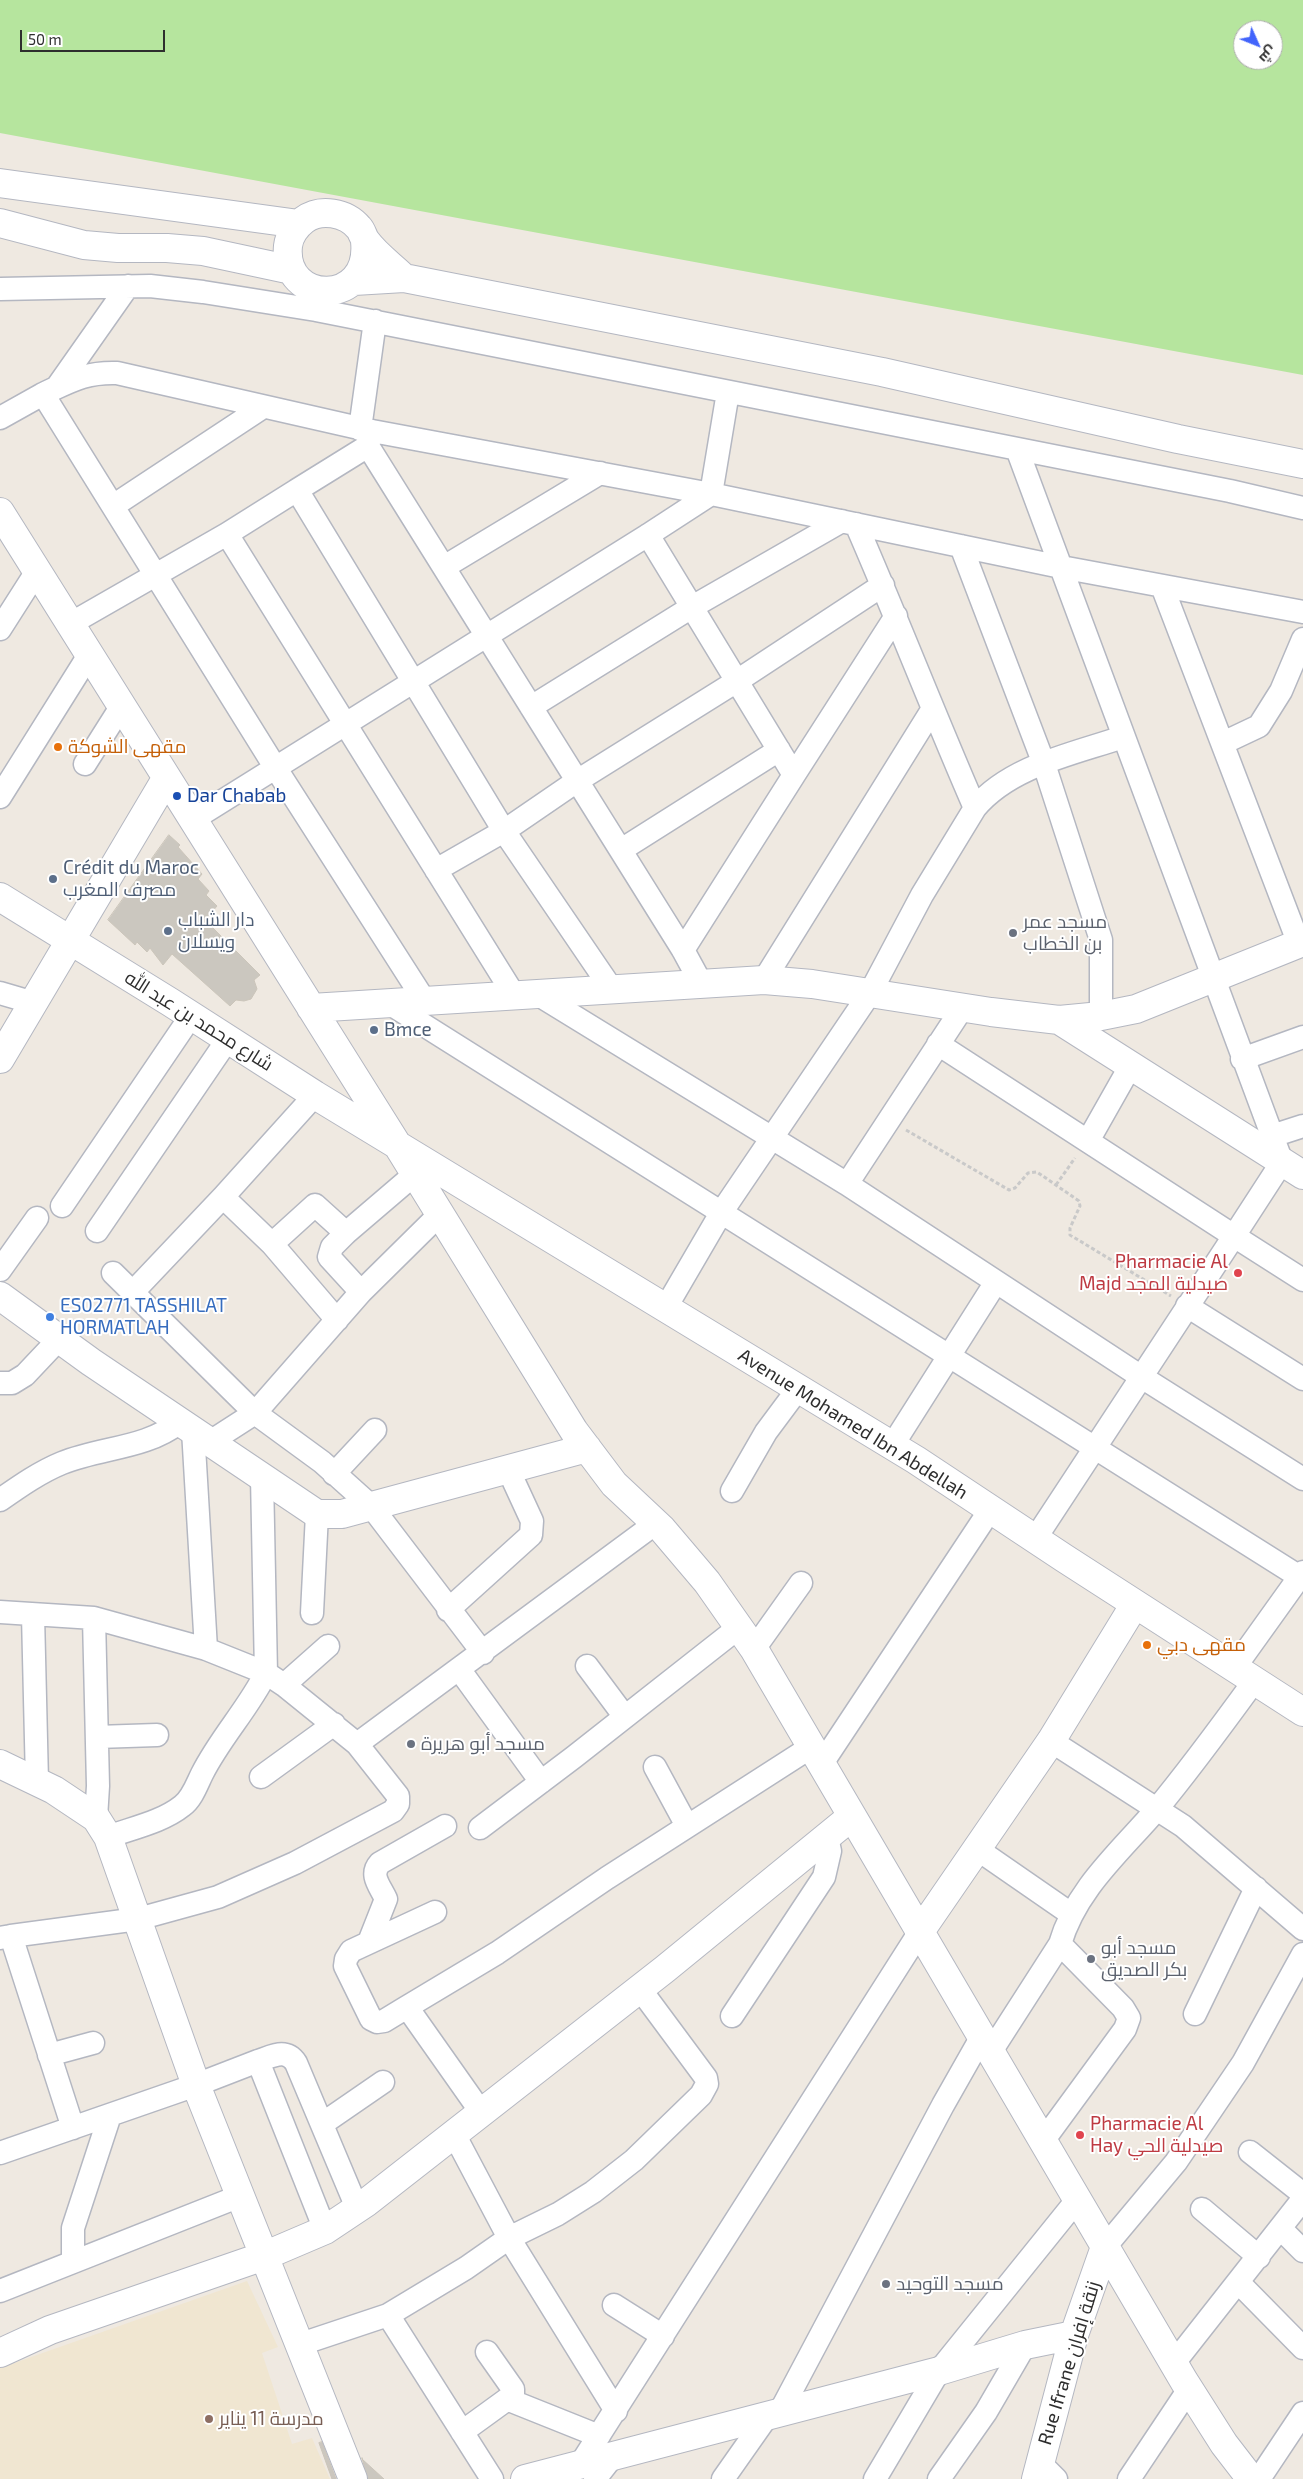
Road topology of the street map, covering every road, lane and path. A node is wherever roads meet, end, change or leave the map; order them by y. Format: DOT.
graph roads {
  1 [pos="0,184"];
  2 [pos="0,223"];
  3 [pos="299,224"];
  4 [pos="365,240"];
  5 [pos="292,270"];
  6 [pos="404,278"];
  7 [pos="354,281"];
  8 [pos="128,286"];
  9 [pos="0,289"];
  10 [pos="375,321"];
  11 [pos="49,391"];
  12 [pos="728,392"];
  13 [pos="263,407"];
  14 [pos="0,418"];
  15 [pos="367,435"];
  16 [pos="1017,449"];
  17 [pos="1303,464"];
  18 [pos="600,473"];
  19 [pos="297,490"];
  20 [pos="711,494"];
  21 [pos="112,506"];
  22 [pos="1303,508"];
  23 [pos="0,512"];
  24 [pos="849,522"];
  25 [pos="227,534"];
  26 [pos="648,535"];
  27 [pos="961,546"];
  28 [pos="444,567"];
  29 [pos="1061,567"];
  30 [pos="37,571"];
  31 [pos="155,575"];
  32 [pos="882,586"];
  33 [pos="1162,586"];
  34 [pos="692,607"];
  35 [pos="1303,612"];
  36 [pos="896,616"];
  37 [pos="70,624"];
  38 [pos="0,629"];
  39 [pos="487,636"];
  40 [pos="1303,639"];
  41 [pos="89,655"];
  42 [pos="414,681"];
  43 [pos="737,681"];
  44 [pos="121,707"];
  45 [pos="531,707"];
  46 [pos="932,710"];
  47 [pos="345,725"];
  48 [pos="1123,738"];
  49 [pos="1223,743"];
  50 [pos="779,750"];
  51 [pos="84,764"];
  52 [pos="1044,764"];
  53 [pos="275,767"];
  54 [pos="794,775"];
  55 [pos="166,779"];
  56 [pos="577,781"];
  57 [pos="4,784"];
  58 [pos="975,808"];
  59 [pos="192,820"];
  60 [pos="504,831"];
  61 [pos="621,850"];
  62 [pos="436,870"];
  63 [pos="0,897"];
  64 [pos="69,940"];
  65 [pos="1301,943"];
  66 [pos="683,950"];
  67 [pos="1213,977"];
  68 [pos="764,980"];
  69 [pos="702,985"];
  70 [pos="613,991"];
  71 [pos="0,993"];
  72 [pos="870,993"];
  73 [pos="526,995"];
  74 [pos="34,1003"];
  75 [pos="426,1003"];
  76 [pos="392,1005"];
  77 [pos="963,1007"];
  78 [pos="311,1008"];
  79 [pos="191,1016"];
  80 [pos="1101,1016"];
  81 [pos="1059,1020"];
  82 [pos="1303,1037"];
  83 [pos="228,1039"];
  84 [pos="938,1044"];
  85 [pos="0,1059"];
  86 [pos="1242,1060"];
  87 [pos="1131,1065"];
  88 [pos="315,1095"];
  89 [pos="890,1120"];
  90 [pos="1303,1126"];
  91 [pos="1272,1136"];
  92 [pos="771,1138"];
  93 [pos="1088,1141"];
  94 [pos="398,1146"];
  95 [pos="1292,1168"];
  96 [pos="415,1174"];
  97 [pos="848,1184"];
  98 [pos="1056,1185"];
  99 [pos="223,1197"];
  100 [pos="62,1206"];
  101 [pos="721,1213"];
  102 [pos="440,1214"];
  103 [pos="37,1218"];
  104 [pos="97,1231"];
  105 [pos="346,1233"];
  106 [pos="1234,1236"];
  107 [pos="272,1244"];
  108 [pos="0,1270"];
  109 [pos="112,1273"];
  110 [pos="1303,1280"];
  111 [pos="996,1282"];
  112 [pos="361,1292"];
  113 [pos="132,1293"];
  114 [pos="0,1296"];
  115 [pos="1187,1306"];
  116 [pos="665,1309"];
  117 [pos="337,1320"];
  118 [pos="59,1339"];
  119 [pos="947,1357"];
  120 [pos="1140,1376"];
  121 [pos="1303,1379"];
  122 [pos="0,1383"];
  123 [pos="798,1389"];
  124 [pos="255,1414"];
  125 [pos="375,1430"];
  126 [pos="195,1431"];
  127 [pos="892,1446"];
  128 [pos="1094,1447"];
  129 [pos="587,1448"];
  130 [pos="508,1470"];
  131 [pos="334,1474"];
  132 [pos="262,1477"];
  133 [pos="1303,1479"];
  134 [pos="732,1492"];
  135 [pos="0,1500"];
  136 [pos="371,1506"];
  137 [pos="990,1510"];
  138 [pos="317,1514"];
  139 [pos="656,1523"];
  140 [pos="1035,1540"];
  141 [pos="1302,1576"];
  142 [pos="801,1583"];
  143 [pos="1135,1604"];
  144 [pos="448,1610"];
  145 [pos="0,1612"];
  146 [pos="312,1613"];
  147 [pos="33,1615"];
  148 [pos="94,1618"];
  149 [pos="738,1628"];
  150 [pos="328,1646"];
  151 [pos="206,1649"];
  152 [pos="754,1649"];
  153 [pos="483,1653"];
  154 [pos="587,1666"];
  155 [pos="459,1669"];
  156 [pos="1245,1673"];
  157 [pos="275,1679"];
  158 [pos="1303,1712"];
  159 [pos="625,1717"];
  160 [pos="334,1724"];
  161 [pos="157,1735"];
  162 [pos="97,1737"];
  163 [pos="1051,1741"];
  164 [pos="357,1744"];
  165 [pos="816,1756"];
  166 [pos="0,1764"];
  167 [pos="655,1768"];
  168 [pos="261,1777"];
  169 [pos="37,1782"];
  170 [pos="541,1782"];
  171 [pos="1156,1809"];
  172 [pos="851,1817"];
  173 [pos="445,1826"];
  174 [pos="687,1826"];
  175 [pos="102,1827"];
  176 [pos="480,1828"];
  177 [pos="827,1837"];
  178 [pos="977,1849"];
  179 [pos="1256,1888"];
  180 [pos="435,1912"];
  181 [pos="1070,1914"];
  182 [pos="138,1918"];
  183 [pos="1303,1929"];
  184 [pos="919,1933"];
  185 [pos="6,1937"];
  186 [pos="369,1942"];
  187 [pos="1060,1944"];
  188 [pos="1303,1954"];
  189 [pos="640,1989"];
  190 [pos="407,2007"];
  191 [pos="1195,2014"];
  192 [pos="732,2016"];
  193 [pos="93,2043"];
  194 [pos="985,2045"];
  195 [pos="49,2054"];
  196 [pos="258,2061"];
  197 [pos="383,2082"];
  198 [pos="196,2085"];
  199 [pos="481,2112"];
  200 [pos="110,2115"];
  201 [pos="322,2124"];
  202 [pos="73,2128"];
  203 [pos="454,2134"];
  204 [pos="1043,2141"];
  205 [pos="1250,2152"];
  206 [pos="0,2153"];
  207 [pos="1303,2194"];
  208 [pos="240,2196"];
  209 [pos="1303,2199"];
  210 [pos="1077,2200"];
  211 [pos="357,2208"];
  212 [pos="1202,2209"];
  213 [pos="1281,2229"];
  214 [pos="325,2230"];
  215 [pos="509,2238"];
  216 [pos="1105,2247"];
  217 [pos="1303,2251"];
  218 [pos="264,2256"];
  219 [pos="1259,2257"];
  220 [pos="73,2262"];
  221 [pos="1239,2282"];
  222 [pos="0,2291"];
  223 [pos="614,2305"];
  224 [pos="388,2315"];
  225 [pos="1074,2335"];
  226 [pos="663,2336"];
  227 [pos="301,2344"];
  228 [pos="1025,2345"];
  229 [pos="1303,2348"];
  230 [pos="488,2352"];
  231 [pos="0,2353"];
  232 [pos="1174,2363"];
  233 [pos="939,2371"];
  234 [pos="1189,2389"];
  235 [pos="509,2400"];
  236 [pos="616,2411"];
  237 [pos="1303,2413"];
  238 [pos="774,2414"];
  239 [pos="462,2432"];
  240 [pos="606,2446"];
  241 [pos="587,2472"];
  242 [pos="1044,2473"];
  243 [pos="353,2479"];
  244 [pos="492,2479"];
  245 [pos="525,2479"];
  246 [pos="723,2479"];
  247 [pos="875,2479"];
  248 [pos="939,2479"];
  249 [pos="1129,2479"];
  250 [pos="1251,2479"];
  251 [pos="1259,2479"];
  1 -- 3 [label="street"];
  2 -- 5 [label="street"];
  3 -- 4 [label="street"];
  3 -- 5 [label="street"];
  4 -- 6 [label="street"];
  4 -- 7 [label="street"];
  5 -- 7 [label="street"];
  6 -- 7 [label="street"];
  6 -- 17 [label="street"];
  8 -- 9 [label="street"];
  8 -- 10 [label="street"];
  8 -- 11 [label="street"];
  10 -- 12 [label="street"];
  10 -- 15 [label="street"];
  11 -- 13 [label="street"];
  11 -- 14 [label="street"];
  11 -- 21 [label="street"];
  12 -- 16 [label="street"];
  12 -- 20 [label="street"];
  13 -- 15 [label="street"];
  13 -- 21 [label="street"];
  15 -- 18 [label="street"];
  15 -- 19 [label="street"];
  15 -- 28 [label="street"];
  16 -- 22 [label="street"];
  16 -- 29 [label="street"];
  18 -- 20 [label="street"];
  18 -- 28 [label="street"];
  19 -- 25 [label="street"];
  19 -- 42 [label="street"];
  20 -- 24 [label="street"];
  20 -- 26 [label="street"];
  21 -- 31 [label="street"];
  23 -- 30 [label="street"];
  24 -- 27 [label="street"];
  24 -- 32 [label="street"];
  24 -- 34 [label="street"];
  25 -- 31 [label="street"];
  25 -- 47 [label="street"];
  26 -- 34 [label="street"];
  26 -- 39 [label="street"];
  27 -- 29 [label="street"];
  27 -- 52 [label="street"];
  28 -- 39 [label="street"];
  29 -- 33 [label="street"];
  29 -- 48 [label="street"];
  30 -- 37 [label="street"];
  30 -- 38 [label="street"];
  31 -- 37 [label="street"];
  31 -- 53 [label="street"];
  32 -- 36 [label="street"];
  32 -- 43 [label="street"];
  33 -- 35 [label="street"];
  33 -- 49 [label="street"];
  34 -- 43 [label="street"];
  34 -- 45 [label="street"];
  36 -- 46 [label="street"];
  36 -- 54 [label="street"];
  37 -- 41 [label="street"];
  39 -- 42 [label="street"];
  39 -- 45 [label="street"];
  40 -- 49 [label="street"];
  41 -- 44 [label="street"];
  41 -- 57 [label="street"];
  42 -- 47 [label="street"];
  42 -- 60 [label="street"];
  43 -- 50 [label="street"];
  43 -- 56 [label="street"];
  44 -- 51 [label="street"];
  44 -- 55 [label="street"];
  45 -- 56 [label="street"];
  46 -- 58 [label="street"];
  46 -- 68 [label="street"];
  47 -- 53 [label="street"];
  47 -- 62 [label="street"];
  48 -- 52 [label="street"];
  48 -- 67 [label="street"];
  49 -- 65 [label="street"];
  50 -- 54 [label="street"];
  50 -- 61 [label="street"];
  52 -- 58 [label="street"];
  52 -- 80 [label="street"];
  53 -- 59 [label="street"];
  53 -- 75 [label="street"];
  54 -- 66 [label="street"];
  55 -- 59 [label="street"];
  55 -- 64 [label="street"];
  56 -- 60 [label="street"];
  56 -- 61 [label="street"];
  58 -- 72 [label="street"];
  59 -- 78 [label="street"];
  60 -- 62 [label="street"];
  60 -- 70 [label="street"];
  61 -- 66 [label="street"];
  62 -- 73 [label="street"];
  63 -- 64 [label="street, شارع محمد بن عبد الله"];
  64 -- 74 [label="street"];
  64 -- 79 [label="street, شارع محمد بن عبد الله"];
  65 -- 67 [label="street"];
  66 -- 69 [label="street"];
  67 -- 80 [label="street"];
  67 -- 86 [label="street"];
  68 -- 69 [label="street"];
  68 -- 72 [label="street"];
  69 -- 70 [label="street"];
  70 -- 73 [label="street"];
  71 -- 74 [label="street"];
  72 -- 77 [label="street"];
  72 -- 92 [label="street"];
  73 -- 75 [label="street"];
  73 -- 92 [label="street"];
  74 -- 85 [label="street"];
  75 -- 76 [label="street"];
  76 -- 78 [label="street"];
  76 -- 101 [label="street"];
  77 -- 81 [label="street"];
  77 -- 84 [label="street"];
  78 -- 94 [label="street"];
  79 -- 83 [label="street, شارع محمد بن عبد الله"];
  79 -- 100 [label="street"];
  80 -- 81 [label="street"];
  81 -- 87 [label="street"];
  82 -- 86 [label="street"];
  83 -- 88 [label="street, شارع محمد بن عبد الله"];
  83 -- 104 [label="street"];
  84 -- 89 [label="street"];
  84 -- 93 [label="street"];
  86 -- 91 [label="street"];
  87 -- 93 [label="street"];
  87 -- 95 [label="street"];
  88 -- 94 [label="street, شارع محمد بن عبد الله"];
  88 -- 99 [label="street"];
  89 -- 97 [label="street"];
  89 -- 98 [label="path"];
  90 -- 91 [label="street"];
  91 -- 95 [label="street"];
  92 -- 97 [label="street"];
  92 -- 101 [label="street"];
  93 -- 98 [label="path"];
  93 -- 106 [label="street"];
  94 -- 96 [label="street"];
  94 -- 116 [label="street, Avenue Mohamed Ibn Abdellah"];
  95 -- 106 [label="street"];
  96 -- 102 [label="street"];
  96 -- 105 [label="street"];
  97 -- 111 [label="street"];
  98 -- 115 [label="path"];
  99 -- 107 [label="street"];
  99 -- 113 [label="street"];
  101 -- 116 [label="street"];
  101 -- 119 [label="street"];
  102 -- 112 [label="street"];
  102 -- 129 [label="street"];
  103 -- 108 [label="street"];
  105 -- 107 [label="street"];
  105 -- 112 [label="street"];
  106 -- 110 [label="street"];
  106 -- 115 [label="street"];
  107 -- 117 [label="street"];
  109 -- 113 [label="street"];
  111 -- 119 [label="street"];
  111 -- 120 [label="street"];
  112 -- 117 [label="street"];
  113 -- 124 [label="street"];
  114 -- 118 [label="street"];
  115 -- 120 [label="street"];
  115 -- 121 [label="street"];
  116 -- 123 [label="street, Avenue Mohamed Ibn Abdellah"];
  117 -- 124 [label="street"];
  118 -- 122 [label="street"];
  118 -- 126 [label="street"];
  119 -- 127 [label="street"];
  119 -- 128 [label="street"];
  120 -- 128 [label="street"];
  120 -- 133 [label="street"];
  123 -- 127 [label="street, Avenue Mohamed Ibn Abdellah"];
  123 -- 134 [label="street"];
  124 -- 126 [label="street"];
  124 -- 131 [label="street"];
  125 -- 131 [label="street"];
  126 -- 132 [label="street"];
  126 -- 135 [label="street"];
  126 -- 151 [label="street"];
  127 -- 137 [label="street, Avenue Mohamed Ibn Abdellah"];
  128 -- 140 [label="street"];
  128 -- 141 [label="street"];
  129 -- 130 [label="street"];
  129 -- 139 [label="street"];
  130 -- 136 [label="street"];
  130 -- 144 [label="street"];
  131 -- 136 [label="street"];
  132 -- 138 [label="street"];
  132 -- 157 [label="street"];
  136 -- 138 [label="street"];
  136 -- 144 [label="street"];
  137 -- 140 [label="street, Avenue Mohamed Ibn Abdellah"];
  137 -- 165 [label="street"];
  138 -- 146 [label="street"];
  139 -- 149 [label="street"];
  139 -- 153 [label="street"];
  140 -- 143 [label="street, Avenue Mohamed Ibn Abdellah"];
  141 -- 156 [label="street"];
  142 -- 152 [label="street"];
  143 -- 156 [label="street, Avenue Mohamed Ibn Abdellah"];
  143 -- 163 [label="street"];
  144 -- 153 [label="street"];
  145 -- 147 [label="street"];
  147 -- 148 [label="street"];
  147 -- 169 [label="street"];
  148 -- 151 [label="street"];
  148 -- 162 [label="street"];
  149 -- 152 [label="street"];
  149 -- 159 [label="street"];
  150 -- 157 [label="street"];
  151 -- 157 [label="street"];
  152 -- 165 [label="street"];
  153 -- 155 [label="street"];
  154 -- 159 [label="street"];
  155 -- 164 [label="street"];
  155 -- 170 [label="street"];
  156 -- 158 [label="street, Avenue Mohamed Ibn Abdellah"];
  156 -- 171 [label="street"];
  157 -- 160 [label="street"];
  157 -- 175 [label="street"];
  159 -- 170 [label="street"];
  160 -- 164 [label="street"];
  160 -- 168 [label="street"];
  161 -- 162 [label="street"];
  162 -- 175 [label="street"];
  163 -- 171 [label="street"];
  163 -- 178 [label="street"];
  164 -- 182 [label="street"];
  165 -- 172 [label="street"];
  165 -- 174 [label="street"];
  166 -- 169 [label="street"];
  167 -- 174 [label="street"];
  169 -- 175 [label="street"];
  170 -- 176 [label="street"];
  171 -- 179 [label="street"];
  171 -- 181 [label="street"];
  172 -- 177 [label="street"];
  172 -- 184 [label="street"];
  173 -- 186 [label="street"];
  174 -- 190 [label="street"];
  175 -- 182 [label="street"];
  177 -- 189 [label="street"];
  177 -- 192 [label="street"];
  178 -- 181 [label="street"];
  178 -- 184 [label="street"];
  179 -- 183 [label="street"];
  179 -- 191 [label="street"];
  180 -- 186 [label="street"];
  181 -- 187 [label="street"];
  182 -- 185 [label="street"];
  182 -- 198 [label="street"];
  184 -- 194 [label="street"];
  184 -- 226 [label="street"];
  185 -- 195 [label="street"];
  186 -- 190 [label="street"];
  187 -- 194 [label="street"];
  187 -- 204 [label="street"];
  188 -- 216 [label="street"];
  189 -- 199 [label="street"];
  189 -- 215 [label="street"];
  190 -- 199 [label="street"];
  193 -- 195 [label="street"];
  194 -- 204 [label="street"];
  194 -- 238 [label="street"];
  195 -- 202 [label="street"];
  196 -- 198 [label="street"];
  196 -- 201 [label="street"];
  196 -- 214 [label="street"];
  197 -- 201 [label="street"];
  198 -- 200 [label="street"];
  198 -- 208 [label="street"];
  199 -- 203 [label="street"];
  200 -- 202 [label="street"];
  200 -- 220 [label="street"];
  201 -- 211 [label="street"];
  202 -- 206 [label="street"];
  203 -- 211 [label="street"];
  203 -- 215 [label="street"];
  204 -- 210 [label="street"];
  205 -- 207 [label="street"];
  208 -- 218 [label="street"];
  208 -- 220 [label="street"];
  209 -- 213 [label="street"];
  210 -- 216 [label="street"];
  210 -- 233 [label="street"];
  211 -- 214 [label="street"];
  212 -- 219 [label="street"];
  213 -- 217 [label="street"];
  213 -- 219 [label="street"];
  214 -- 218 [label="street"];
  215 -- 224 [label="street"];
  215 -- 236 [label="street"];
  216 -- 225 [label="street, Rue Ifrane زنقة إفران"];
  216 -- 232 [label="street"];
  218 -- 227 [label="street"];
  218 -- 231 [label="street"];
  219 -- 221 [label="street"];
  220 -- 222 [label="street"];
  221 -- 229 [label="street"];
  221 -- 232 [label="street"];
  223 -- 226 [label="street"];
  224 -- 227 [label="street"];
  224 -- 239 [label="street"];
  225 -- 228 [label="street"];
  225 -- 242 [label="street, Rue Ifrane زنقة إفران"];
  226 -- 236 [label="street"];
  227 -- 243 [label="street"];
  228 -- 233 [label="street"];
  228 -- 248 [label="street"];
  230 -- 235 [label="street"];
  232 -- 234 [label="street"];
  233 -- 238 [label="street"];
  233 -- 247 [label="street"];
  234 -- 249 [label="street"];
  234 -- 250 [label="street"];
  235 -- 239 [label="street"];
  235 -- 240 [label="street"];
  236 -- 240 [label="street"];
  237 -- 251 [label="street"];
  238 -- 240 [label="street"];
  238 -- 246 [label="street"];
  239 -- 244 [label="street"];
  240 -- 241 [label="street"];
  241 -- 245 [label="street"];
}
